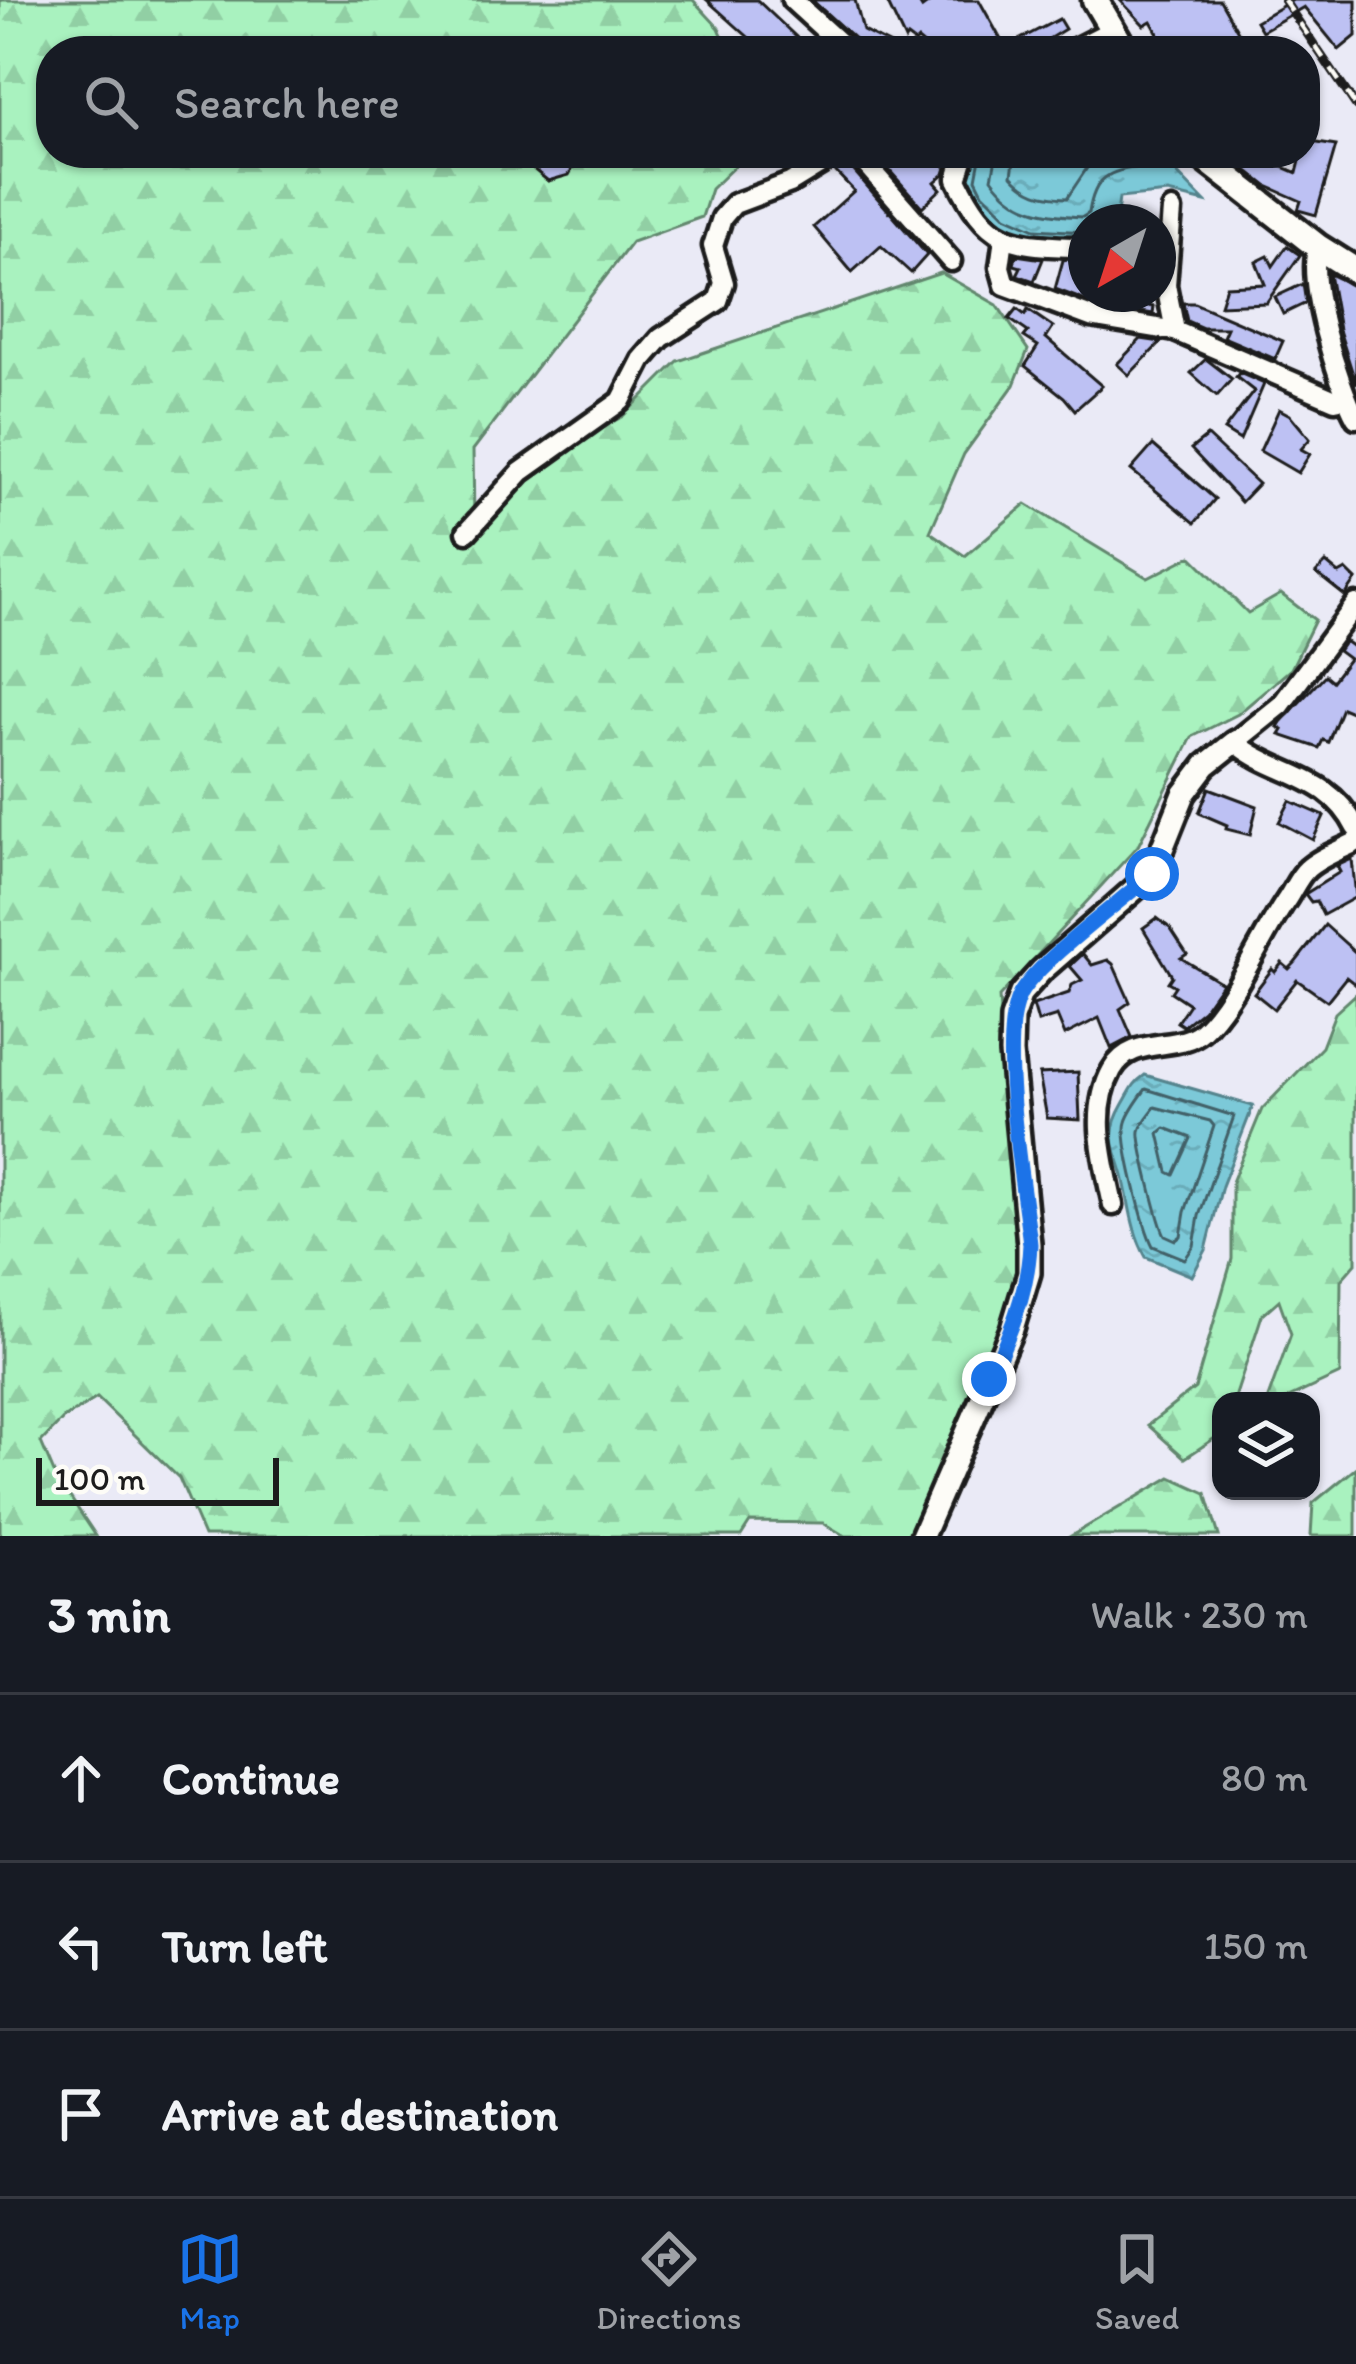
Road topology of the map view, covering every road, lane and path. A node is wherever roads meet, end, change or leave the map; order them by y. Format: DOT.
graph roads {
  1 [pos="791,0"];
  2 [pos="1096,0"];
  3 [pos="831,36"];
  4 [pos="1116,36"];
  5 [pos="814,168"];
  6 [pos="869,168"];
  7 [pos="960,168"];
  8 [pos="1217,168"];
  9 [pos="1004,238"];
  10 [pos="1068,247"];
  11 [pos="1318,248"];
  12 [pos="951,261"];
  13 [pos="1356,271"];
  14 [pos="1171,312"];
  15 [pos="1175,331"];
  16 [pos="1346,398"];
  17 [pos="1356,418"];
  18 [pos="467,532"];
  19 [pos="1356,604"];
  20 [pos="1235,742"];
  21 [pos="1356,828"];
  22 [pos="1356,842"];
  23 [pos="1113,1205"];
  24 [pos="922,1536"];
  1 -- 3 [label="street"];
  2 -- 4 [label="main road"];
  5 -- 18 [label="street"];
  6 -- 12 [label="street"];
  7 -- 9 [label="street"];
  8 -- 11 [label="main road"];
  9 -- 10 [label="street"];
  9 -- 15 [label="street"];
  11 -- 13 [label="main road"];
  11 -- 16 [label="street"];
  14 -- 15 [label="street"];
  15 -- 16 [label="street"];
  16 -- 17 [label="street"];
  19 -- 20 [label="street"];
  20 -- 21 [label="street"];
  20 -- 24 [label="street"];
  22 -- 23 [label="street"];
}
